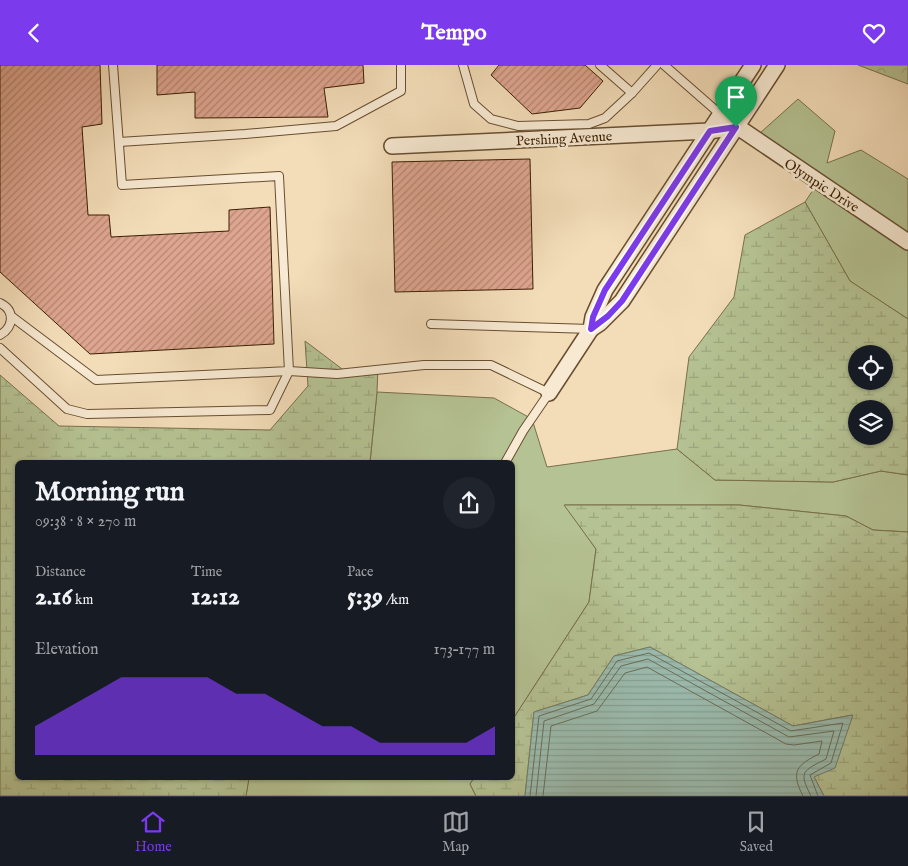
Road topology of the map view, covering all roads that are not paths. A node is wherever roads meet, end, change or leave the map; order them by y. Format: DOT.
graph roads {
  1 [pos="113,65"];
  2 [pos="401,65"];
  3 [pos="463,65"];
  4 [pos="600,65"];
  5 [pos="657,65"];
  6 [pos="664,65"];
  7 [pos="753,65"];
  8 [pos="777,65"];
  9 [pos="632,93"];
  10 [pos="720,114"];
  11 [pos="736,127"];
  12 [pos="710,131"];
  13 [pos="118,142"];
  14 [pos="392,147"];
  15 [pos="908,242"];
  16 [pos="0,303"];
  17 [pos="11,316"];
  18 [pos="430,324"];
  19 [pos="591,329"];
  20 [pos="0,335"];
  21 [pos="0,348"];
  22 [pos="289,371"];
  23 [pos="549,393"];
  24 [pos="506,460"];
  1 -- 13 [label="lane"];
  2 -- 13 [label="lane"];
  3 -- 9 [label="lane"];
  4 -- 9 [label="lane"];
  5 -- 9 [label="lane"];
  6 -- 10 [label="lane"];
  7 -- 10 [label="street"];
  8 -- 11 [label="street"];
  10 -- 11 [label="street, Olympic Drive"];
  10 -- 12 [label="street"];
  11 -- 12 [label="street, Pershing Avenue"];
  11 -- 15 [label="street, Olympic Drive"];
  11 -- 19 [label="street"];
  12 -- 14 [label="street, Pershing Avenue"];
  12 -- 19 [label="street"];
  13 -- 22 [label="lane"];
  16 -- 17 [label="lane"];
  17 -- 20 [label="lane"];
  17 -- 22 [label="lane"];
  18 -- 19 [label="lane"];
  19 -- 23 [label="street"];
  21 -- 22 [label="lane"];
  22 -- 23 [label="lane"];
  23 -- 24 [label="lane"];
}
